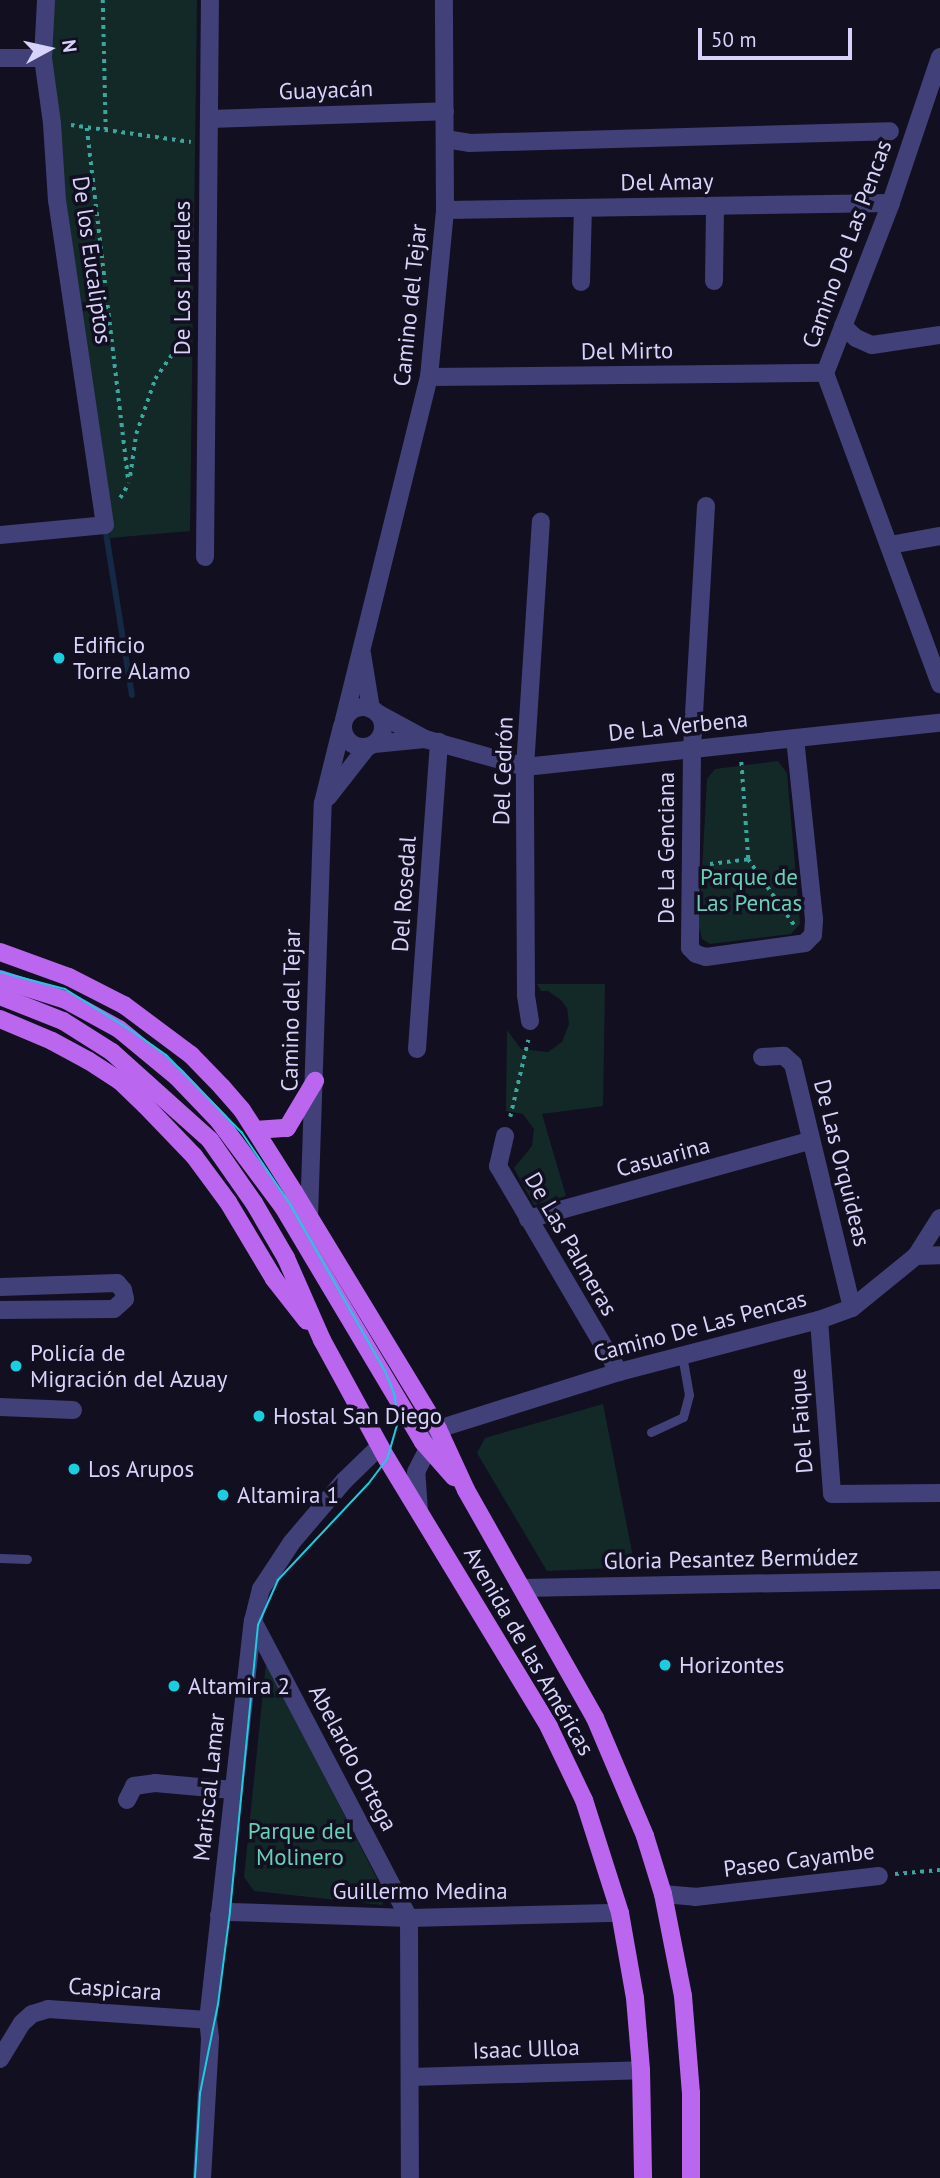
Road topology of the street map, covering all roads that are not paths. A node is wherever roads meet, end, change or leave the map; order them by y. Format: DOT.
graph roads {
  1 [pos="46,0"];
  2 [pos="210,0"];
  3 [pos="444,0"];
  4 [pos="940,57"];
  5 [pos="0,58"];
  6 [pos="43,58"];
  7 [pos="445,111"];
  8 [pos="209,119"];
  9 [pos="890,131"];
  10 [pos="444,139"];
  11 [pos="891,204"];
  12 [pos="715,206"];
  13 [pos="583,208"];
  14 [pos="445,210"];
  15 [pos="714,281"];
  16 [pos="581,282"];
  17 [pos="844,326"];
  18 [pos="940,335"];
  19 [pos="825,373"];
  20 [pos="429,377"];
  21 [pos="706,506"];
  22 [pos="541,522"];
  23 [pos="0,535"];
  24 [pos="940,536"];
  25 [pos="890,545"];
  26 [pos="205,557"];
  27 [pos="361,650"];
  28 [pos="940,684"];
  29 [pos="374,711"];
  30 [pos="343,723"];
  31 [pos="940,723"];
  32 [pos="795,739"];
  33 [pos="432,740"];
  34 [pos="371,746"];
  35 [pos="692,751"];
  36 [pos="525,766"];
  37 [pos="323,803"];
  38 [pos="0,951"];
  39 [pos="0,979"];
  40 [pos="0,996"];
  41 [pos="0,1019"];
  42 [pos="530,1021"];
  43 [pos="417,1049"];
  44 [pos="762,1058"];
  45 [pos="315,1081"];
  46 [pos="256,1130"];
  47 [pos="505,1136"];
  48 [pos="810,1141"];
  49 [pos="309,1217"];
  50 [pos="940,1218"];
  51 [pos="528,1219"];
  52 [pos="940,1255"];
  53 [pos="916,1256"];
  54 [pos="0,1287"];
  55 [pos="852,1308"];
  56 [pos="0,1310"];
  57 [pos="819,1320"];
  58 [pos="322,1340"];
  59 [pos="682,1356"];
  60 [pos="619,1372"];
  61 [pos="395,1396"];
  62 [pos="0,1407"];
  63 [pos="73,1410"];
  64 [pos="439,1429"];
  65 [pos="651,1432"];
  66 [pos="380,1446"];
  67 [pos="428,1448"];
  68 [pos="466,1490"];
  69 [pos="940,1493"];
  70 [pos="419,1511"];
  71 [pos="0,1558"];
  72 [pos="27,1559"];
  73 [pos="940,1580"];
  74 [pos="522,1588"];
  75 [pos="253,1620"];
  76 [pos="233,1790"];
  77 [pos="127,1800"];
  78 [pos="879,1875"];
  79 [pos="663,1894"];
  80 [pos="620,1913"];
  81 [pos="219,1915"];
  82 [pos="409,1918"];
  83 [pos="208,2020"];
  84 [pos="0,2059"];
  85 [pos="641,2070"];
  86 [pos="411,2077"];
  87 [pos="202,2178"];
  88 [pos="410,2178"];
  89 [pos="643,2178"];
  90 [pos="691,2178"];
  1 -- 6 [label="street, De los Eucaliptos"];
  2 -- 8 [label="street, De Los Laureles"];
  3 -- 7 [label="street, Camino del Tejar"];
  4 -- 11 [label="street, Camino De Las Pencas"];
  5 -- 6 [label="street"];
  6 -- 23 [label="street, De los Eucaliptos"];
  7 -- 8 [label="street, Guayacán"];
  7 -- 10 [label="street, Camino del Tejar"];
  8 -- 26 [label="street, De Los Laureles"];
  9 -- 10 [label="street"];
  10 -- 14 [label="street, Camino del Tejar"];
  11 -- 12 [label="street, Del Amay"];
  11 -- 17 [label="street, Camino De Las Pencas"];
  12 -- 13 [label="street, Del Amay"];
  12 -- 15 [label="street"];
  13 -- 14 [label="street, Del Amay"];
  13 -- 16 [label="street"];
  14 -- 20 [label="street, Camino del Tejar"];
  17 -- 18 [label="street"];
  17 -- 19 [label="street, Camino De Las Pencas"];
  19 -- 20 [label="street, Del Mirto"];
  19 -- 25 [label="street, Camino De Las Pencas"];
  20 -- 27 [label="street, Camino del Tejar"];
  21 -- 35 [label="street, De La Genciana"];
  22 -- 36 [label="street, Del Cedrón"];
  24 -- 25 [label="street"];
  25 -- 28 [label="street, Camino De Las Pencas"];
  27 -- 29 [label="street, Camino del Tejar"];
  27 -- 30 [label="street, Camino del Tejar"];
  29 -- 30 [label="street"];
  29 -- 33 [label="street, De La Verbena"];
  29 -- 34 [label="street"];
  30 -- 34 [label="street"];
  30 -- 37 [label="street, Camino del Tejar"];
  31 -- 32 [label="street, De La Verbena"];
  32 -- 35 [label="street, De La Verbena"];
  32 -- 35 [label="street, De La Genciana"];
  33 -- 34 [label="street, De La Verbena"];
  33 -- 36 [label="street, De La Verbena"];
  33 -- 43 [label="street, Del Rosedal"];
  34 -- 37 [label="street"];
  35 -- 36 [label="street, De La Verbena"];
  36 -- 42 [label="street, Del Cedrón"];
  37 -- 45 [label="street, Camino del Tejar"];
  38 -- 46 [label="main road, Avenida de las Américas"];
  39 -- 61 [label="main road, Avenida de las Américas"];
  40 -- 58 [label="main road, Avenida de las Américas"];
  41 -- 58 [label="main road, Avenida de las Américas"];
  44 -- 48 [label="street, De Las Orquideas"];
  45 -- 46 [label="main road"];
  45 -- 49 [label="street, Camino del Tejar"];
  46 -- 49 [label="main road, Avenida de las Américas"];
  47 -- 51 [label="street, De Las Palmeras"];
  48 -- 51 [label="street, Casuarina"];
  48 -- 55 [label="street, De Las Orquideas"];
  49 -- 64 [label="main road, Avenida de las Américas"];
  50 -- 53 [label="street, Camino De Las Pencas"];
  51 -- 60 [label="street, De Las Palmeras"];
  52 -- 53 [label="street"];
  53 -- 55 [label="street, Camino De Las Pencas"];
  54 -- 56 [label="street"];
  55 -- 57 [label="street, Camino De Las Pencas"];
  57 -- 59 [label="street, Camino De Las Pencas"];
  57 -- 69 [label="street, Del Faique"];
  58 -- 66 [label="main road, Avenida de las Américas"];
  59 -- 60 [label="street, Camino De Las Pencas"];
  59 -- 65 [label="lane"];
  60 -- 64 [label="street, Camino De Las Pencas"];
  61 -- 64 [label="main road"];
  61 -- 67 [label="main road, Avenida de las Américas"];
  62 -- 63 [label="street"];
  64 -- 67 [label="street"];
  64 -- 68 [label="main road, Avenida de las Américas"];
  66 -- 70 [label="main road, Avenida de las Américas"];
  66 -- 75 [label="street, Mariscal Lamar"];
  67 -- 68 [label="main road, Avenida de las Américas"];
  67 -- 70 [label="street"];
  68 -- 74 [label="main road, Avenida de las Américas"];
  70 -- 80 [label="main road, Avenida de las Américas"];
  71 -- 72 [label="lane"];
  73 -- 74 [label="street, Gloria Pesantez Bermúdez"];
  74 -- 79 [label="main road, Avenida de las Américas"];
  75 -- 76 [label="street, Mariscal Lamar"];
  75 -- 82 [label="street, Abelardo Ortega"];
  76 -- 77 [label="street"];
  76 -- 81 [label="street, Mariscal Lamar"];
  78 -- 79 [label="street, Paseo Cayambe"];
  79 -- 90 [label="main road, Avenida de las Américas"];
  80 -- 82 [label="street, Guillermo Medina"];
  80 -- 85 [label="main road, Avenida de las Américas"];
  81 -- 82 [label="street, Guillermo Medina"];
  81 -- 83 [label="street, Mariscal Lamar"];
  82 -- 86 [label="street"];
  83 -- 84 [label="street, Caspicara"];
  83 -- 87 [label="street, Mariscal Lamar"];
  85 -- 86 [label="street, Isaac Ulloa"];
  85 -- 89 [label="main road, Avenida de las Américas"];
  86 -- 88 [label="street"];
}
